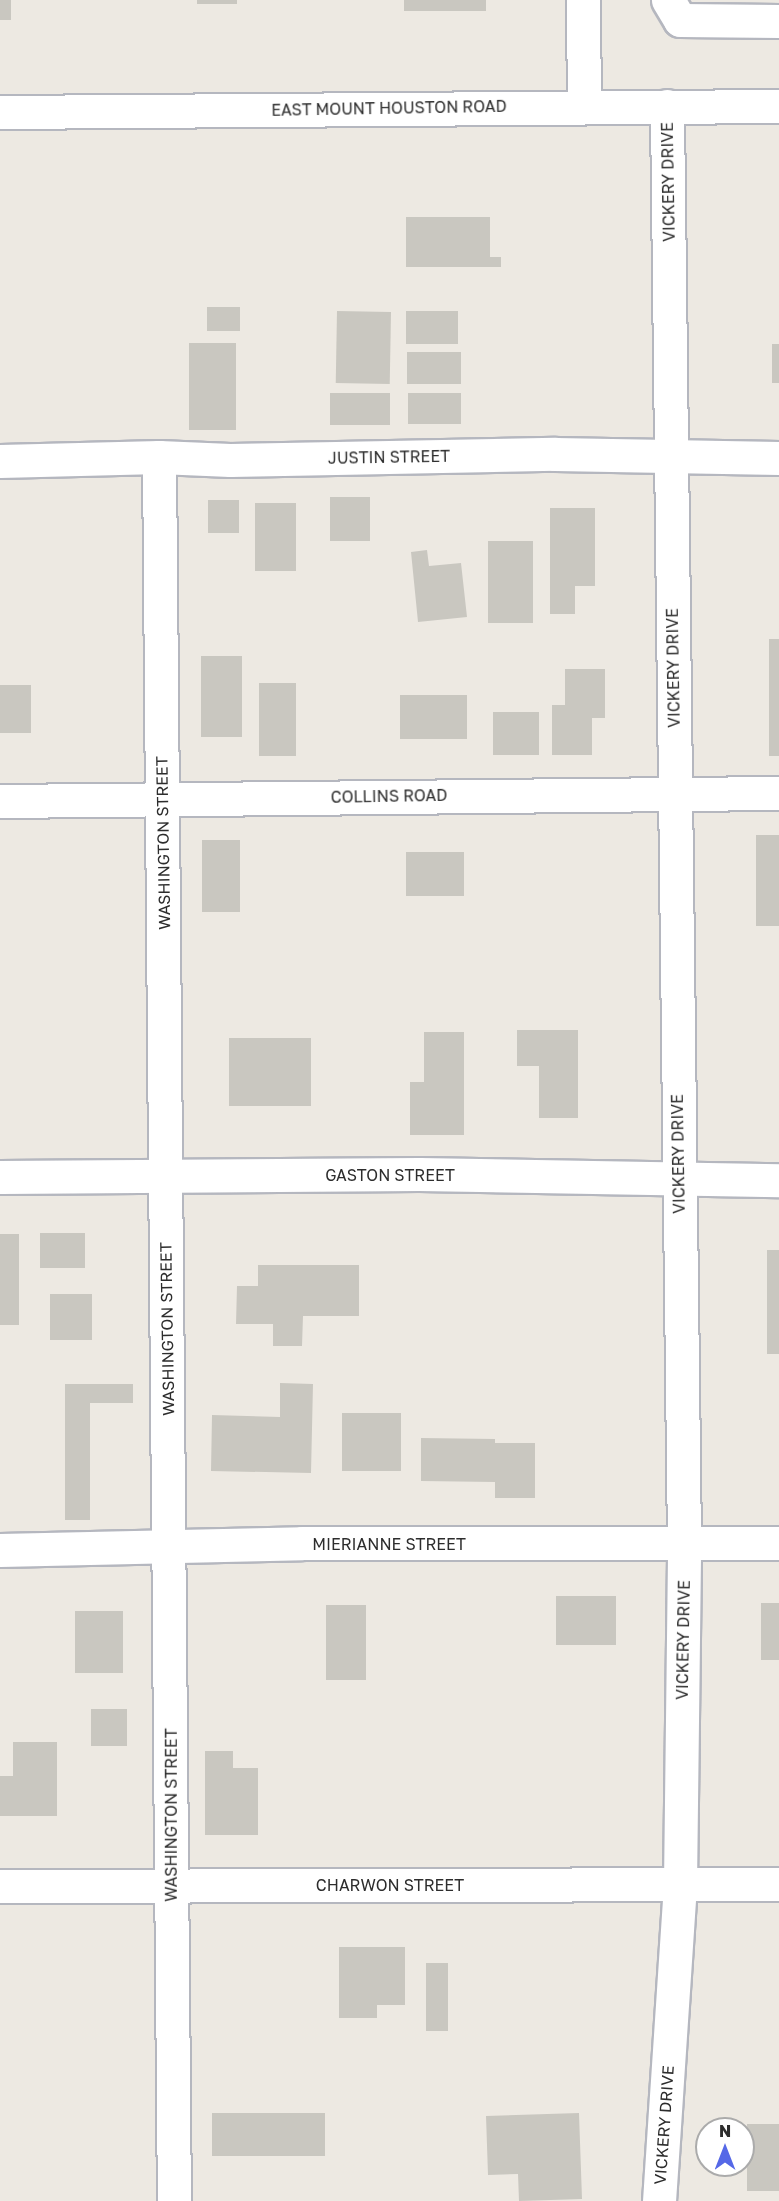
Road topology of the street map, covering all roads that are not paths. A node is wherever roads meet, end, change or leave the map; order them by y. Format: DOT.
graph roads {
  1 [pos="583,0"];
  2 [pos="668,0"];
  3 [pos="714,10"];
  4 [pos="764,14"];
  5 [pos="584,106"];
  6 [pos="668,106"];
  7 [pos="779,106"];
  8 [pos="0,112"];
  9 [pos="159,457"];
  10 [pos="671,457"];
  11 [pos="779,458"];
  12 [pos="0,461"];
  13 [pos="779,793"];
  14 [pos="674,794"];
  15 [pos="162,799"];
  16 [pos="0,801"];
  17 [pos="0,1178"];
  18 [pos="166,1178"];
  19 [pos="678,1178"];
  20 [pos="779,1180"];
  21 [pos="779,1543"];
  22 [pos="684,1544"];
  23 [pos="169,1546"];
  24 [pos="0,1550"];
  25 [pos="680,1884"];
  26 [pos="779,1884"];
  27 [pos="0,1886"];
  28 [pos="172,1886"];
  29 [pos="174,2201"];
  30 [pos="659,2201"];
  1 -- 5 [label="street"];
  2 -- 3 [label="street"];
  3 -- 4 [label="street"];
  5 -- 6 [label="street, EAST MOUNT HOUSTON ROAD"];
  5 -- 8 [label="street, EAST MOUNT HOUSTON ROAD"];
  6 -- 7 [label="street, EAST MOUNT HOUSTON ROAD"];
  6 -- 10 [label="street, VICKERY DRIVE"];
  9 -- 10 [label="street, JUSTIN STREET"];
  9 -- 12 [label="street, JUSTIN STREET"];
  9 -- 15 [label="street, WASHINGTON STREET"];
  10 -- 11 [label="street, JUSTIN STREET"];
  10 -- 14 [label="street, VICKERY DRIVE"];
  13 -- 14 [label="street, COLLINS ROAD"];
  14 -- 15 [label="street, COLLINS ROAD"];
  14 -- 19 [label="street, VICKERY DRIVE"];
  15 -- 16 [label="street, COLLINS ROAD"];
  15 -- 18 [label="street, WASHINGTON STREET"];
  17 -- 18 [label="street, GASTON STREET"];
  18 -- 19 [label="street, GASTON STREET"];
  18 -- 23 [label="street, WASHINGTON STREET"];
  19 -- 20 [label="street, GASTON STREET"];
  19 -- 22 [label="street, VICKERY DRIVE"];
  21 -- 22 [label="street, MIERIANNE STREET"];
  22 -- 23 [label="street, MIERIANNE STREET"];
  22 -- 25 [label="street, VICKERY DRIVE"];
  23 -- 24 [label="street, MIERIANNE STREET"];
  23 -- 28 [label="street, WASHINGTON STREET"];
  25 -- 26 [label="street, CHARWON STREET"];
  25 -- 28 [label="street, CHARWON STREET"];
  25 -- 30 [label="street, VICKERY DRIVE"];
  27 -- 28 [label="street, CHARWON STREET"];
  28 -- 29 [label="street, WASHINGTON STREET"];
}
